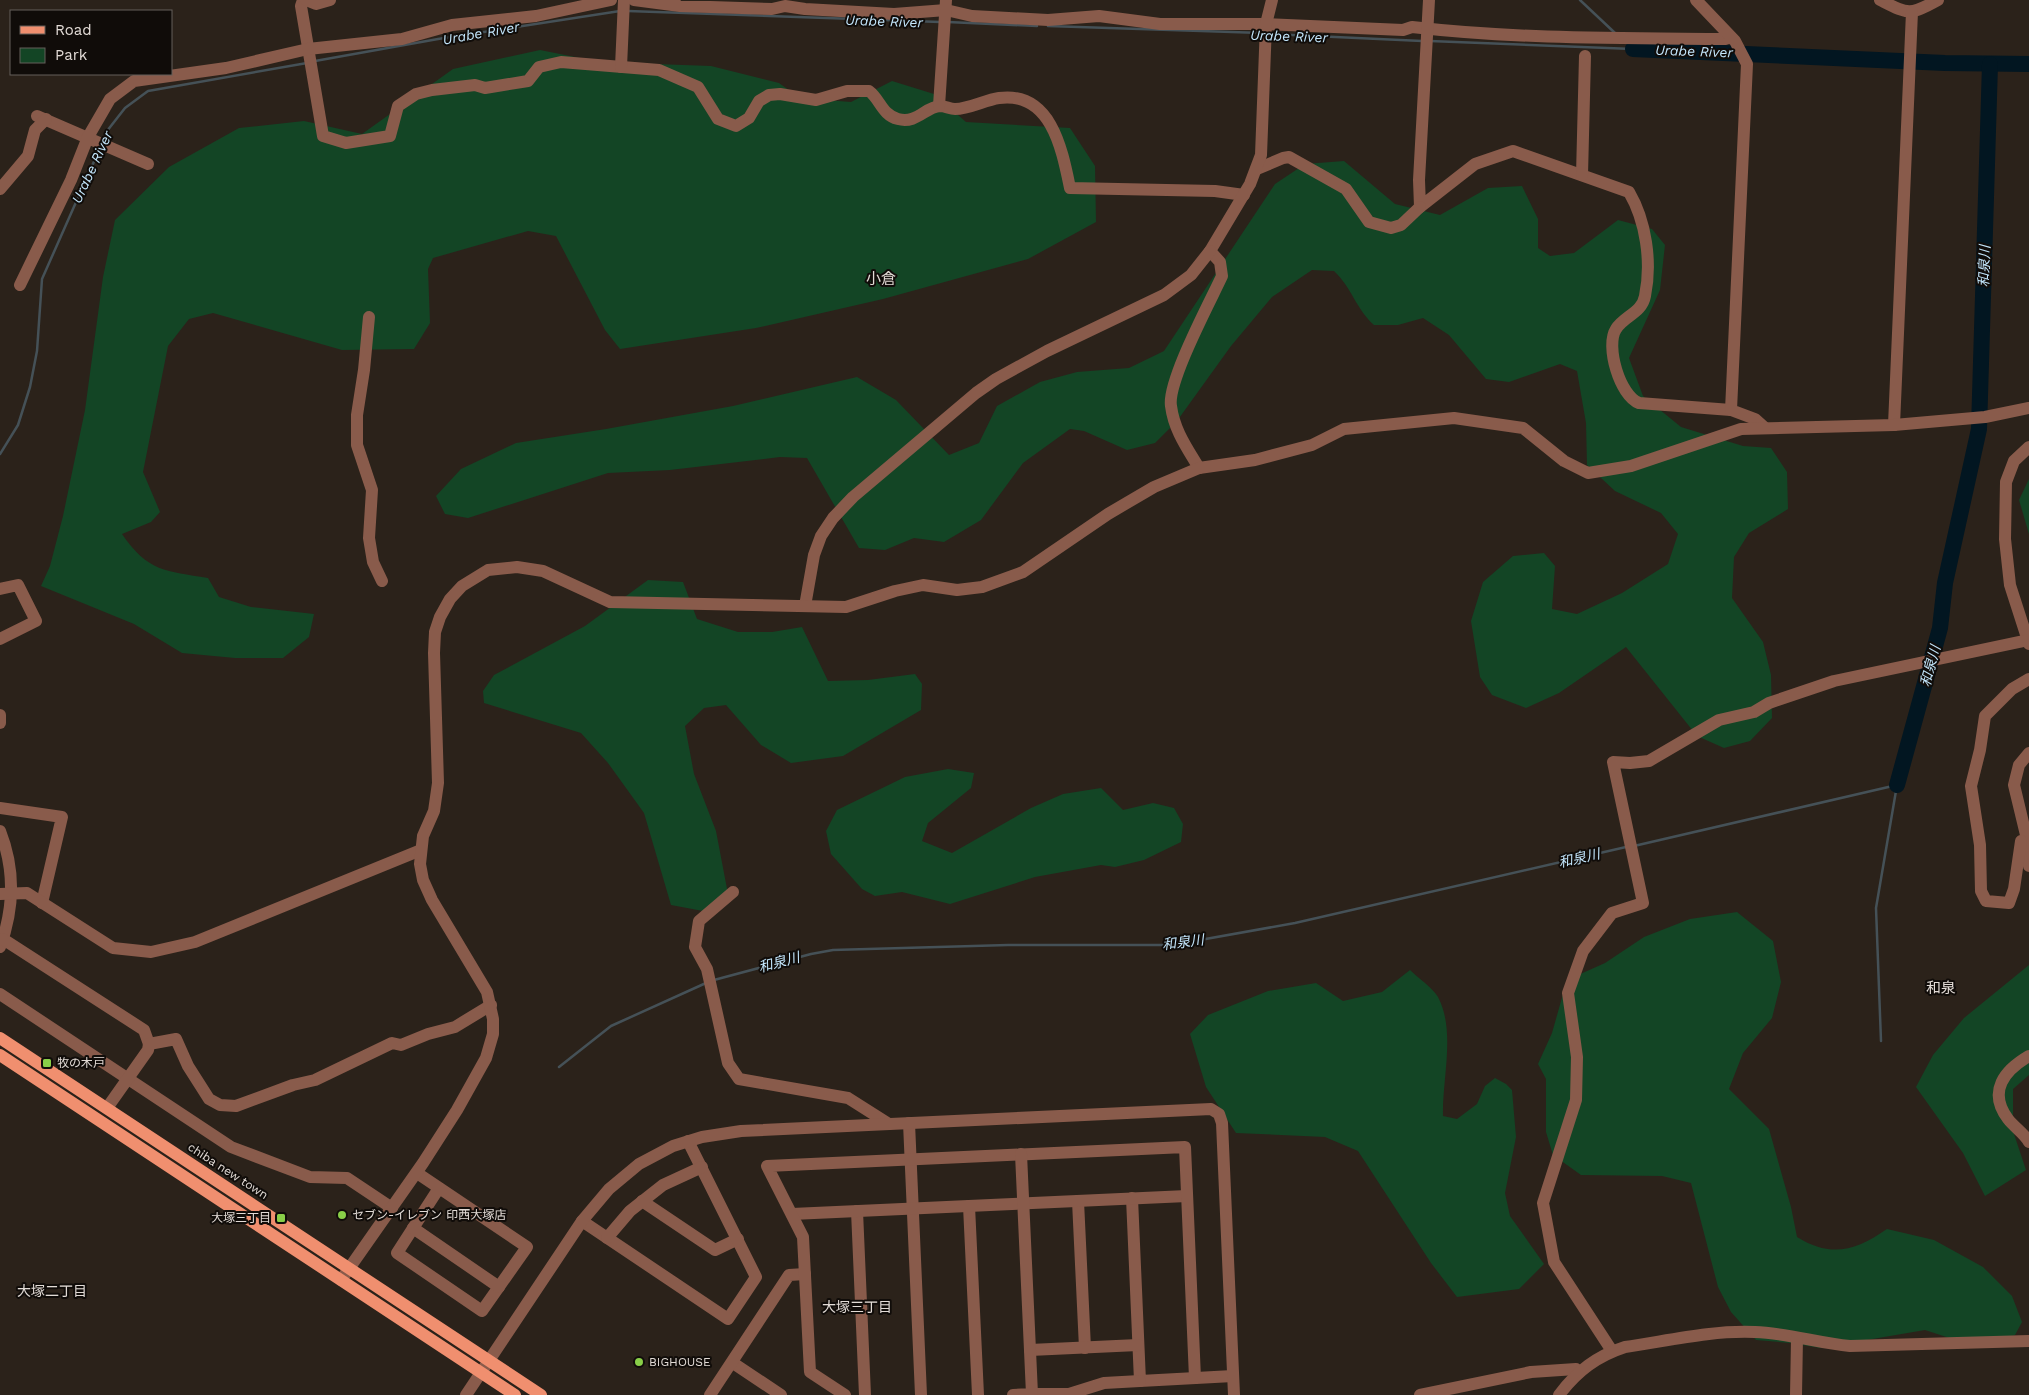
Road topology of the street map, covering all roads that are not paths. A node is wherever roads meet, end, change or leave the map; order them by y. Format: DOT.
graph roads {
  1 [pos="305,0"];
  2 [pos="330,0"];
  3 [pos="611,0"];
  4 [pos="624,0"];
  5 [pos="634,0"];
  6 [pos="1272,0"];
  7 [pos="1429,0"];
  8 [pos="1696,0"];
  9 [pos="1880,0"];
  10 [pos="1938,0"];
  11 [pos="946,5"];
  12 [pos="1912,12"];
  13 [pos="1266,24"];
  14 [pos="1428,29"];
  15 [pos="1733,39"];
  16 [pos="308,49"];
  17 [pos="1585,56"];
  18 [pos="621,67"];
  19 [pos="939,106"];
  20 [pos="88,137"];
  21 [pos="148,164"];
  22 [pos="1257,169"];
  23 [pos="1582,175"];
  24 [pos="0,189"];
  25 [pos="1244,195"];
  26 [pos="1420,208"];
  27 [pos="1210,251"];
  28 [pos="20,285"];
  29 [pos="369,317"];
  30 [pos="2029,408"];
  31 [pos="1730,410"];
  32 [pos="1894,425"];
  33 [pos="1765,428"];
  34 [pos="2029,447"];
  35 [pos="1199,468"];
  36 [pos="382,581"];
  37 [pos="0,589"];
  38 [pos="804,606"];
  39 [pos="0,640"];
  40 [pos="2028,642"];
  41 [pos="2029,679"];
  42 [pos="0,715"];
  43 [pos="0,723"];
  44 [pos="2029,753"];
  45 [pos="0,808"];
  46 [pos="0,831"];
  47 [pos="2021,841"];
  48 [pos="421,850"];
  49 [pos="2029,866"];
  50 [pos="733,892"];
  51 [pos="5,894"];
  52 [pos="42,903"];
  53 [pos="1,943"];
  54 [pos="0,994"];
  55 [pos="491,1005"];
  56 [pos="0,1038"];
  57 [pos="149,1044"];
  58 [pos="0,1055"];
  59 [pos="2029,1056"];
  60 [pos="128,1078"];
  61 [pos="107,1108"];
  62 [pos="909,1123"];
  63 [pos="889,1124"];
  64 [pos="688,1141"];
  65 [pos="2029,1142"];
  66 [pos="1021,1154"];
  67 [pos="910,1160"];
  68 [pos="702,1167"];
  69 [pos="417,1173"];
  70 [pos="439,1188"];
  71 [pos="1187,1196"];
  72 [pos="1132,1198"];
  73 [pos="642,1201"];
  74 [pos="1078,1201"];
  75 [pos="1023,1203"];
  76 [pos="969,1206"];
  77 [pos="392,1208"];
  78 [pos="913,1209"];
  79 [pos="857,1211"];
  80 [pos="792,1214"];
  81 [pos="582,1222"];
  82 [pos="413,1228"];
  83 [pos="607,1238"];
  84 [pos="738,1239"];
  85 [pos="350,1268"];
  86 [pos="805,1274"];
  87 [pos="342,1280"];
  88 [pos="499,1287"];
  89 [pos="1798,1338"];
  90 [pos="2029,1341"];
  91 [pos="1138,1345"];
  92 [pos="1085,1348"];
  93 [pos="1030,1350"];
  94 [pos="1612,1351"];
  95 [pos="490,1360"];
  96 [pos="733,1362"];
  97 [pos="1576,1369"];
  98 [pos="481,1373"];
  99 [pos="1233,1376"];
  100 [pos="1195,1378"];
  101 [pos="1140,1381"];
  102 [pos="1032,1394"];
  103 [pos="466,1395"];
  104 [pos="515,1395"];
  105 [pos="541,1395"];
  106 [pos="710,1395"];
  107 [pos="781,1395"];
  108 [pos="845,1395"];
  109 [pos="865,1395"];
  110 [pos="921,1395"];
  111 [pos="978,1395"];
  112 [pos="1013,1395"];
  113 [pos="1234,1395"];
  114 [pos="1420,1395"];
  115 [pos="1559,1395"];
  116 [pos="1796,1395"];
  1 -- 2 [label="street"];
  1 -- 16 [label="street"];
  3 -- 16 [label="street"];
  4 -- 18 [label="street"];
  5 -- 11 [label="street"];
  6 -- 13 [label="street"];
  7 -- 14 [label="street"];
  8 -- 15 [label="street"];
  9 -- 12 [label="street"];
  10 -- 12 [label="street"];
  11 -- 13 [label="street"];
  11 -- 19 [label="street"];
  12 -- 32 [label="street"];
  13 -- 14 [label="street"];
  13 -- 22 [label="street"];
  14 -- 15 [label="street"];
  14 -- 26 [label="street"];
  15 -- 31 [label="street"];
  16 -- 18 [label="street"];
  16 -- 20 [label="street"];
  17 -- 23 [label="street"];
  18 -- 19 [label="street"];
  19 -- 25 [label="street"];
  20 -- 21 [label="street"];
  20 -- 24 [label="street"];
  20 -- 28 [label="street"];
  22 -- 25 [label="street"];
  22 -- 26 [label="street"];
  23 -- 26 [label="street"];
  23 -- 31 [label="street"];
  25 -- 27 [label="street"];
  27 -- 35 [label="street"];
  27 -- 38 [label="street"];
  29 -- 36 [label="street"];
  30 -- 32 [label="street"];
  31 -- 33 [label="street"];
  32 -- 33 [label="street"];
  33 -- 35 [label="street"];
  34 -- 40 [label="street"];
  35 -- 38 [label="street"];
  37 -- 39 [label="street"];
  38 -- 48 [label="street"];
  40 -- 94 [label="street"];
  41 -- 47 [label="street"];
  42 -- 43 [label="street"];
  44 -- 49 [label="street"];
  45 -- 52 [label="street"];
  46 -- 51 [label="street"];
  48 -- 52 [label="street"];
  48 -- 55 [label="street"];
  50 -- 63 [label="street"];
  51 -- 52 [label="street"];
  51 -- 53 [label="street"];
  53 -- 57 [label="street"];
  54 -- 60 [label="street"];
  55 -- 57 [label="street"];
  55 -- 69 [label="street"];
  56 -- 61 [label="main road, chiba new town"];
  57 -- 60 [label="street"];
  58 -- 87 [label="main road"];
  59 -- 65 [label="street"];
  60 -- 61 [label="street"];
  60 -- 77 [label="street"];
  61 -- 85 [label="main road, chiba new town"];
  62 -- 63 [label="street"];
  62 -- 67 [label="street"];
  62 -- 99 [label="street"];
  63 -- 64 [label="street"];
  64 -- 68 [label="street"];
  64 -- 81 [label="street"];
  66 -- 67 [label="street"];
  66 -- 71 [label="street"];
  66 -- 75 [label="street"];
  67 -- 78 [label="street"];
  67 -- 80 [label="street"];
  68 -- 73 [label="street"];
  68 -- 84 [label="street"];
  69 -- 70 [label="street"];
  69 -- 77 [label="street"];
  70 -- 82 [label="street"];
  70 -- 88 [label="street"];
  71 -- 72 [label="street"];
  71 -- 100 [label="street"];
  72 -- 74 [label="street"];
  72 -- 91 [label="street"];
  73 -- 83 [label="street"];
  73 -- 84 [label="street"];
  74 -- 75 [label="street"];
  74 -- 92 [label="street"];
  75 -- 76 [label="street"];
  75 -- 93 [label="street"];
  76 -- 78 [label="street"];
  76 -- 111 [label="street"];
  77 -- 85 [label="street"];
  78 -- 79 [label="street"];
  78 -- 110 [label="street"];
  79 -- 80 [label="street"];
  79 -- 109 [label="street"];
  80 -- 86 [label="street"];
  81 -- 83 [label="street"];
  81 -- 95 [label="street"];
  82 -- 88 [label="street"];
  82 -- 88 [label="street"];
  83 -- 84 [label="street"];
  85 -- 87 [label="street"];
  85 -- 95 [label="main road, chiba new town"];
  86 -- 96 [label="street"];
  86 -- 108 [label="street"];
  87 -- 98 [label="main road"];
  89 -- 90 [label="street"];
  89 -- 94 [label="street"];
  89 -- 116 [label="street"];
  91 -- 92 [label="street"];
  91 -- 101 [label="street"];
  92 -- 93 [label="street"];
  93 -- 102 [label="street"];
  94 -- 115 [label="street"];
  95 -- 98 [label="street"];
  95 -- 105 [label="main road, chiba new town"];
  96 -- 106 [label="street"];
  96 -- 107 [label="street"];
  97 -- 114 [label="street"];
  98 -- 103 [label="street"];
  98 -- 104 [label="main road"];
  99 -- 100 [label="street"];
  99 -- 113 [label="street"];
  100 -- 101 [label="street"];
  101 -- 102 [label="street"];
  102 -- 112 [label="street"];
}
